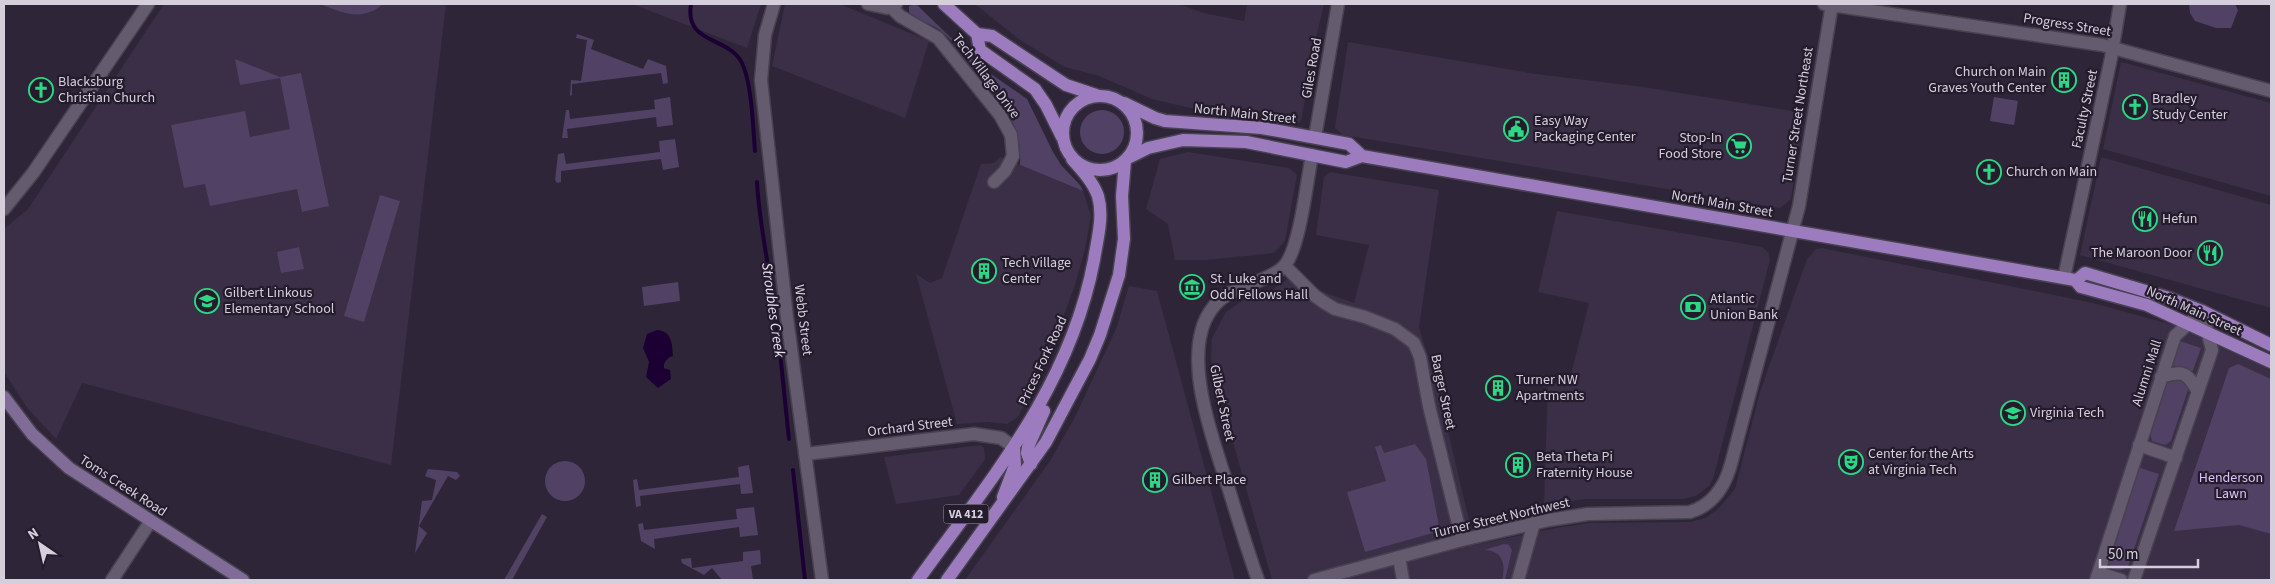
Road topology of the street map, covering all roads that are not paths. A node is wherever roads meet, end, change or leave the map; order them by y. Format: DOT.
graph roads {
  1 [pos="148,4"];
  2 [pos="774,4"];
  3 [pos="868,4"];
  4 [pos="944,4"];
  5 [pos="1338,4"];
  6 [pos="1829,4"];
  7 [pos="2120,4"];
  8 [pos="894,5"];
  9 [pos="977,34"];
  10 [pos="2113,48"];
  11 [pos="2271,91"];
  12 [pos="1096,95"];
  13 [pos="1124,104"];
  14 [pos="1062,137"];
  15 [pos="1315,137"];
  16 [pos="1282,149"];
  17 [pos="1312,155"];
  18 [pos="1362,156"];
  19 [pos="1072,159"];
  20 [pos="1126,159"];
  21 [pos="994,182"];
  22 [pos="4,209"];
  23 [pos="1793,231"];
  24 [pos="1285,266"];
  25 [pos="2070,279"];
  26 [pos="2202,312"];
  27 [pos="2188,323"];
  28 [pos="2209,333"];
  29 [pos="2271,345"];
  30 [pos="2271,362"];
  31 [pos="2161,378"];
  32 [pos="1050,387"];
  33 [pos="2198,392"];
  34 [pos="5,402"];
  35 [pos="2139,445"];
  36 [pos="1014,447"];
  37 [pos="806,454"];
  38 [pos="2176,458"];
  39 [pos="1031,464"];
  40 [pos="999,509"];
  41 [pos="150,522"];
  42 [pos="1534,523"];
  43 [pos="1462,540"];
  44 [pos="1399,557"];
  45 [pos="2098,577"];
  46 [pos="112,580"];
  47 [pos="243,580"];
  48 [pos="822,580"];
  49 [pos="918,580"];
  50 [pos="947,580"];
  51 [pos="1258,580"];
  52 [pos="1314,580"];
  53 [pos="1403,580"];
  54 [pos="1518,580"];
  55 [pos="2121,580"];
  56 [pos="2134,580"];
  1 -- 22 [label="street"];
  2 -- 37 [label="street, Webb Street"];
  3 -- 8 [label="street"];
  4 -- 9 [label="main road"];
  5 -- 15 [label="street, Giles Road"];
  6 -- 10 [label="street, Progress Street"];
  6 -- 23 [label="street, Turner Street Northeast"];
  7 -- 10 [label="street, Faculty Street"];
  8 -- 21 [label="street, Tech Village Drive"];
  9 -- 12 [label="main road"];
  9 -- 14 [label="main road"];
  10 -- 11 [label="street, Progress Street"];
  10 -- 25 [label="street, Faculty Street"];
  12 -- 13 [label="main road"];
  12 -- 14 [label="main road"];
  13 -- 15 [label="main road, North Main Street"];
  13 -- 20 [label="main road"];
  14 -- 19 [label="main road"];
  15 -- 16 [label="main road"];
  15 -- 18 [label="main road, North Main Street"];
  16 -- 17 [label="main road, North Main Street"];
  16 -- 20 [label="main road, North Main Street"];
  17 -- 18 [label="main road, North Main Street"];
  17 -- 24 [label="street"];
  18 -- 23 [label="main road, North Main Street"];
  19 -- 20 [label="main road"];
  19 -- 32 [label="main road, Prices Fork Road / VA 412"];
  20 -- 39 [label="main road, VA 412"];
  23 -- 25 [label="main road, North Main Street"];
  23 -- 42 [label="street, Turner Street Northwest"];
  24 -- 43 [label="street, Barger Street"];
  24 -- 51 [label="street, Gilbert Street"];
  25 -- 26 [label="main road, North Main Street"];
  25 -- 27 [label="main road, North Main Street"];
  26 -- 27 [label="street, Alumni Mall"];
  26 -- 28 [label="street"];
  26 -- 29 [label="main road, North Main Street"];
  27 -- 28 [label="main road, North Main Street"];
  27 -- 31 [label="street, Alumni Mall"];
  28 -- 30 [label="main road, North Main Street"];
  28 -- 33 [label="street"];
  31 -- 33 [label="street"];
  31 -- 35 [label="street, Alumni Mall"];
  32 -- 36 [label="main road, Prices Fork Road / VA 412"];
  32 -- 39 [label="main road"];
  33 -- 38 [label="street"];
  34 -- 41 [label="main road, Toms Creek Road"];
  35 -- 38 [label="street"];
  35 -- 45 [label="street, Alumni Mall"];
  36 -- 37 [label="street, Orchard Street"];
  36 -- 40 [label="main road"];
  36 -- 49 [label="main road, Prices Fork Road / VA 412"];
  37 -- 48 [label="street, Webb Street"];
  38 -- 56 [label="street"];
  39 -- 40 [label="main road, VA 412"];
  40 -- 50 [label="main road, VA 412"];
  41 -- 46 [label="street"];
  41 -- 47 [label="main road, Toms Creek Road"];
  42 -- 43 [label="street, Turner Street Northwest"];
  42 -- 54 [label="street"];
  43 -- 44 [label="street, Turner Street Northwest"];
  44 -- 52 [label="street, Turner Street Northwest"];
  44 -- 53 [label="street"];
  45 -- 55 [label="street"];
}
